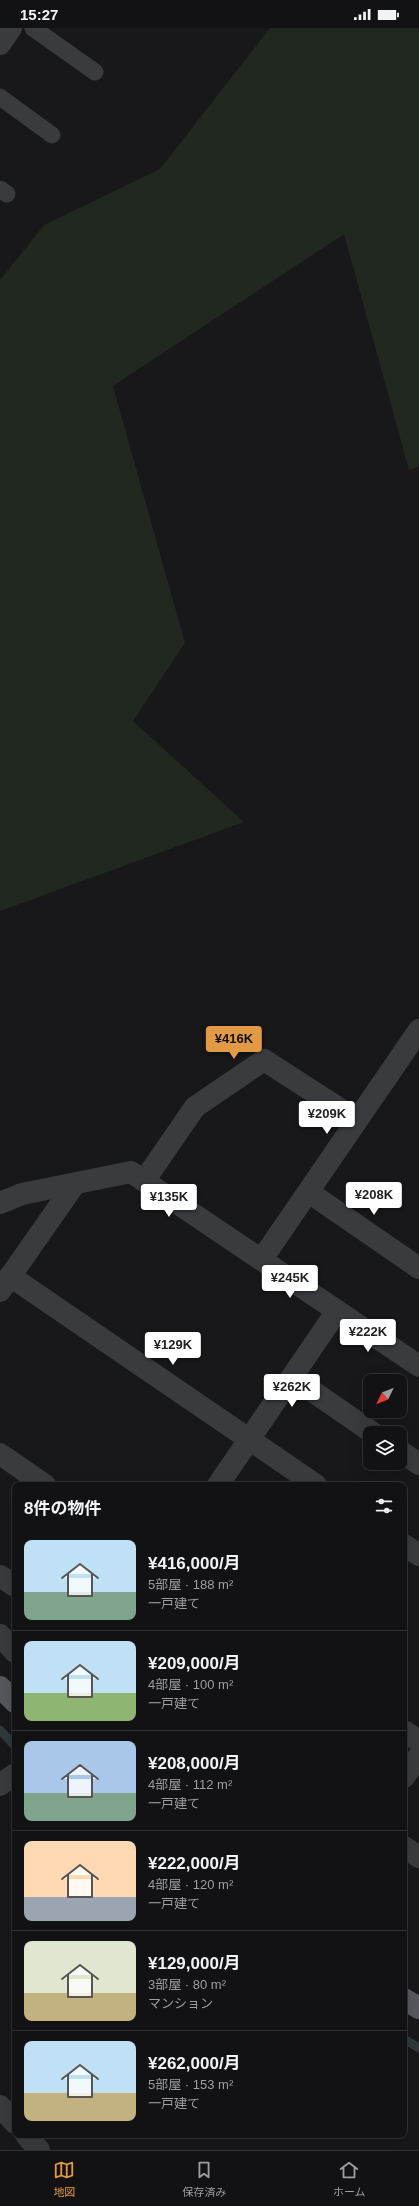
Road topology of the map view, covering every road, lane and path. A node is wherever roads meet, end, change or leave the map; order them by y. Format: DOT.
graph roads {
  1 [pos="32,28"];
  2 [pos="95,72"];
  3 [pos="0,97"];
  4 [pos="52,135"];
  5 [pos="419,1030"];
  6 [pos="357,1120"];
  7 [pos="144,1181"];
  8 [pos="74,1185"];
  9 [pos="310,1193"];
  10 [pos="0,1203"];
  11 [pos="262,1259"];
  12 [pos="419,1268"];
  13 [pos="5,1284"];
  14 [pos="337,1311"];
  15 [pos="419,1366"];
  16 [pos="292,1377"];
  17 [pos="363,1426"];
  18 [pos="249,1439"];
  19 [pos="0,1454"];
  20 [pos="407,1456"];
  21 [pos="419,1464"];
  22 [pos="41,1482"];
  23 [pos="220,1482"];
  24 [pos="312,1482"];
  25 [pos="407,1547"];
  26 [pos="419,1555"];
  27 [pos="0,1576"];
  28 [pos="12,1584"];
  29 [pos="0,1635"];
  30 [pos="12,1649"];
  31 [pos="0,1687"];
  32 [pos="12,1699"];
  33 [pos="407,1733"];
  34 [pos="419,1741"];
  35 [pos="419,1756"];
  36 [pos="407,1773"];
  37 [pos="12,1776"];
  38 [pos="0,1785"];
  39 [pos="407,1849"];
  40 [pos="419,1857"];
  41 [pos="407,2001"];
  42 [pos="419,2008"];
  43 [pos="0,2106"];
  44 [pos="12,2120"];
  45 [pos="29,2138"];
  46 [pos="39,2150"];
  1 -- 2 [label="lane"];
  3 -- 4 [label="lane"];
  5 -- 6 [label="street"];
  6 -- 7 [label="street"];
  6 -- 9 [label="street"];
  7 -- 8 [label="street"];
  7 -- 11 [label="street"];
  8 -- 10 [label="street"];
  8 -- 13 [label="street"];
  9 -- 11 [label="street"];
  9 -- 12 [label="street"];
  11 -- 14 [label="street"];
  13 -- 18 [label="street"];
  14 -- 15 [label="street"];
  14 -- 16 [label="street"];
  16 -- 17 [label="street"];
  16 -- 18 [label="street"];
  18 -- 23 [label="street"];
  18 -- 24 [label="street"];
  19 -- 22 [label="street"];
  20 -- 21 [label="street"];
  25 -- 26 [label="street"];
  27 -- 28 [label="street"];
  29 -- 30 [label="street"];
  31 -- 32 [label="main road"];
  33 -- 34 [label="street"];
  35 -- 36 [label="street"];
  37 -- 38 [label="street"];
  39 -- 40 [label="street"];
  41 -- 42 [label="main road"];
  43 -- 44 [label="street"];
  45 -- 46 [label="street"];
}
